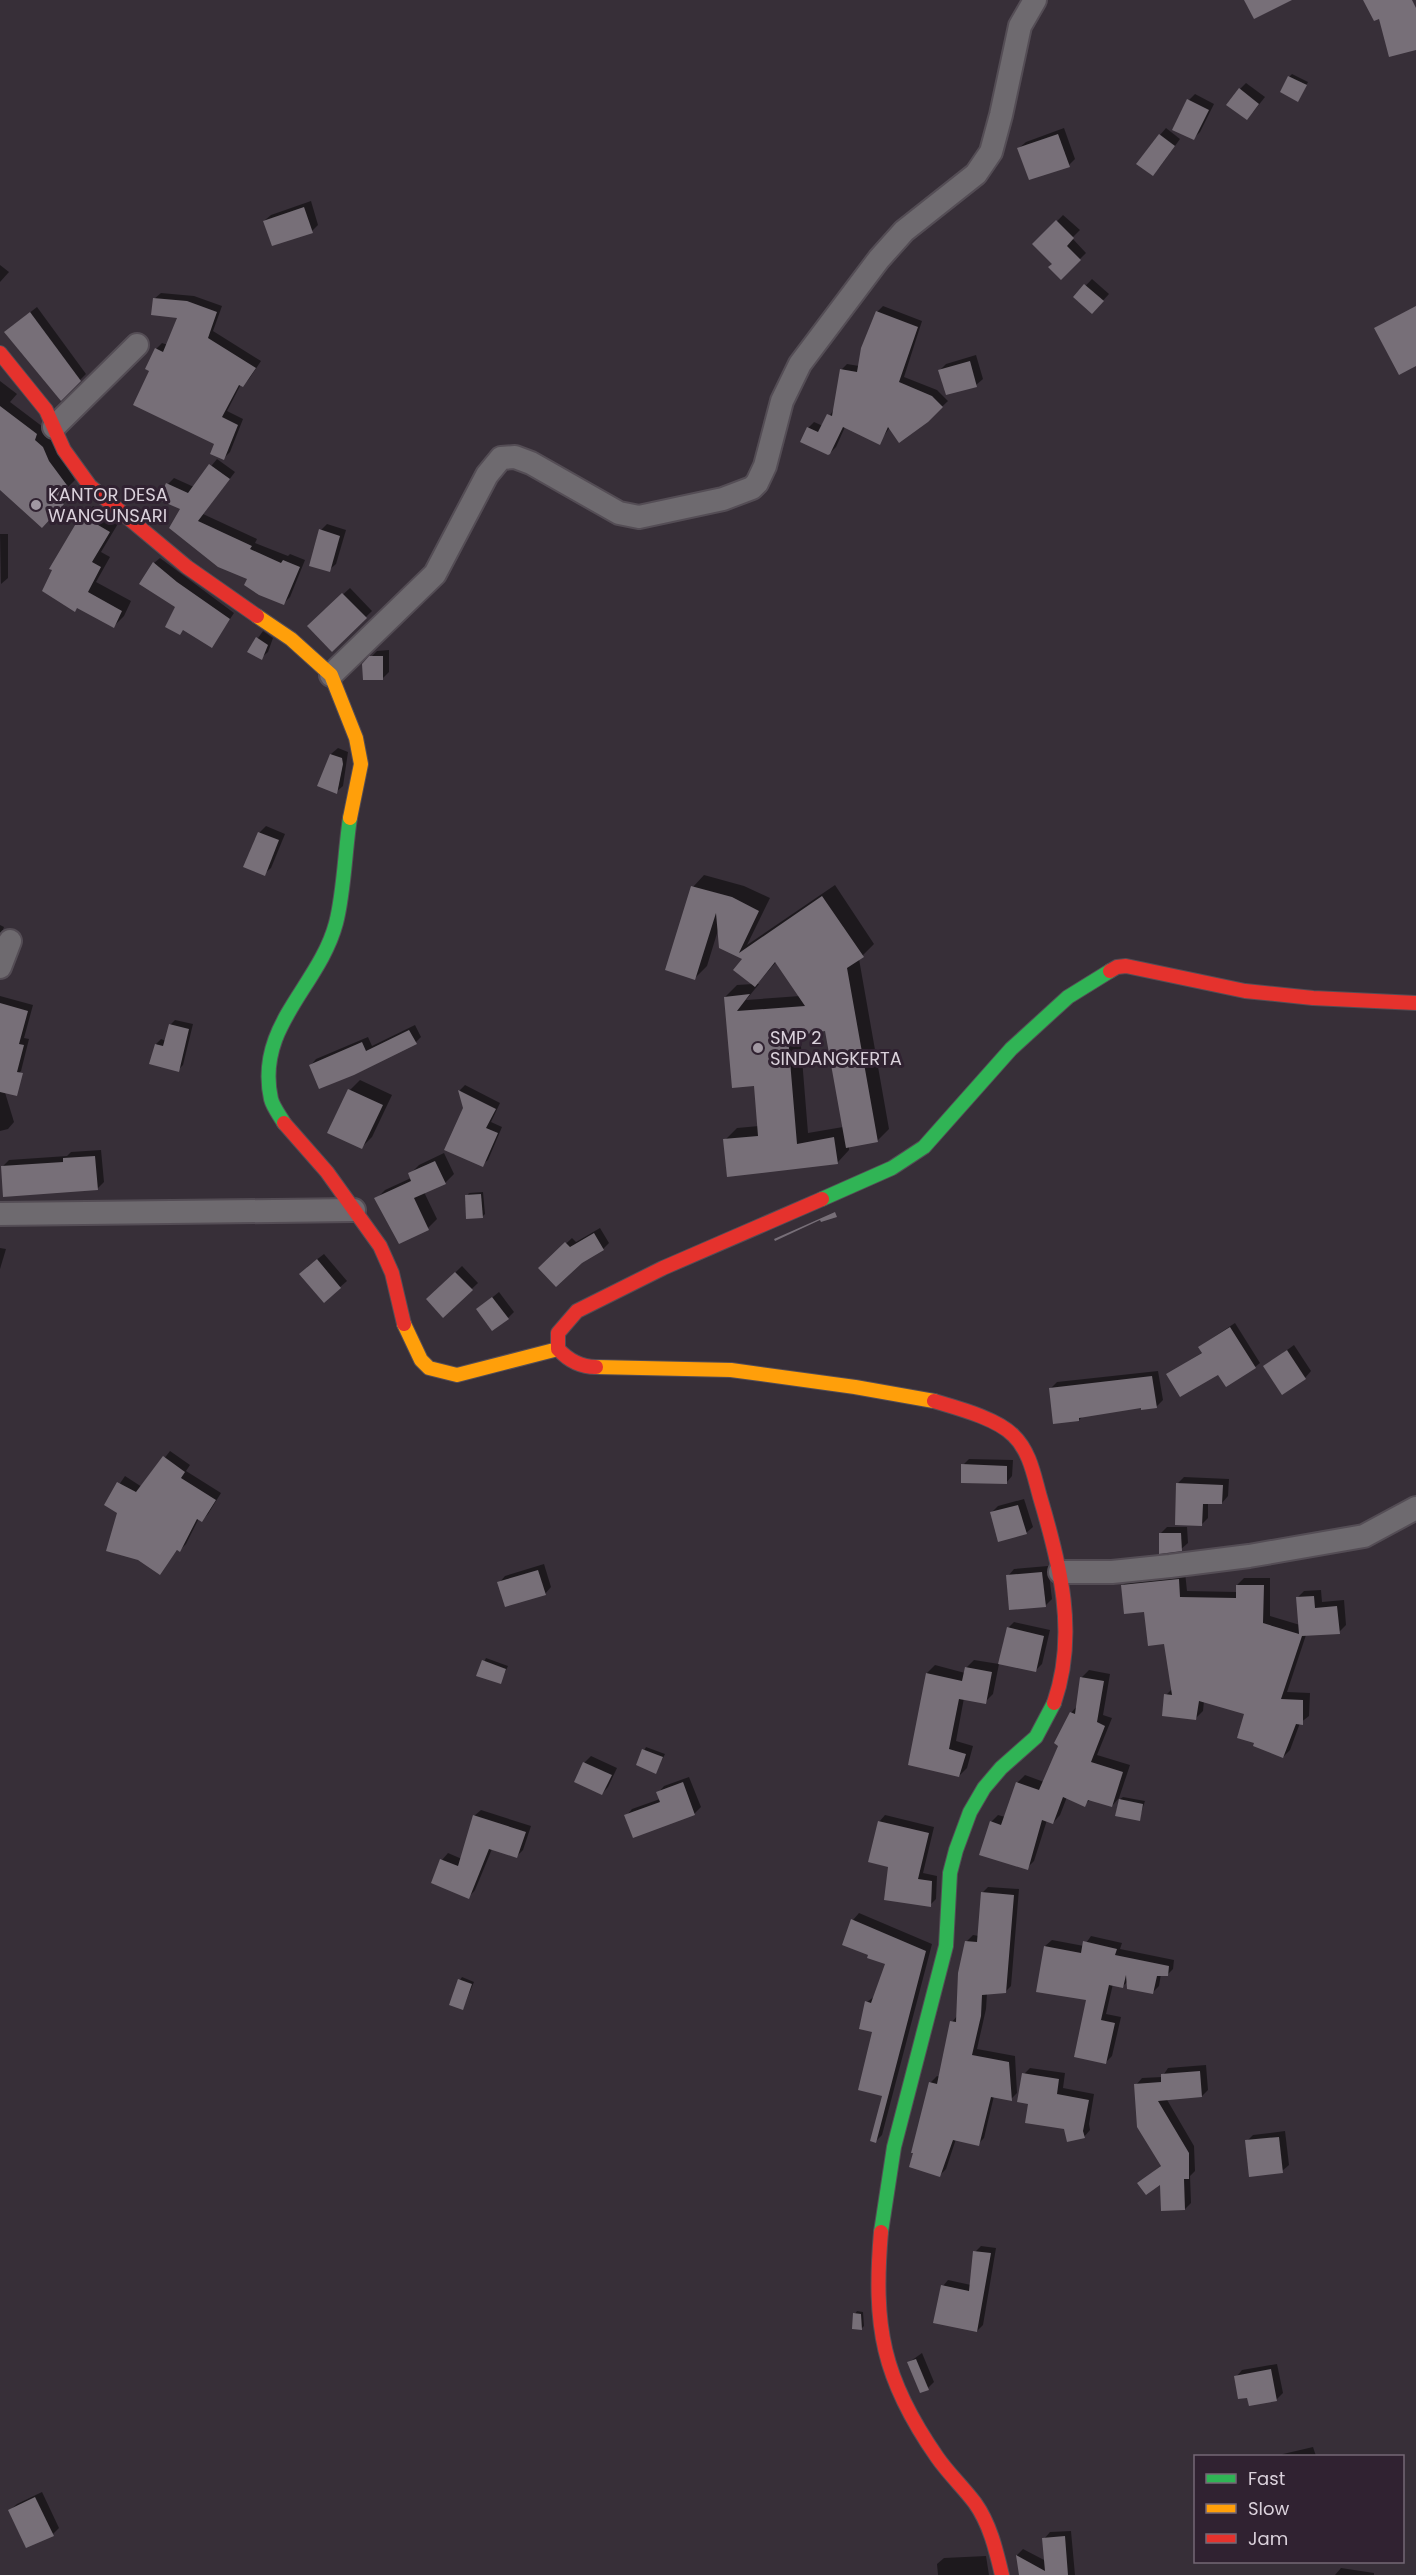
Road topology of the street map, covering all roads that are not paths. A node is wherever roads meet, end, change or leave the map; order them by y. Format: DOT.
graph roads {
  1 [pos="1035,0"];
  2 [pos="137,345"];
  3 [pos="0,354"];
  4 [pos="54,427"];
  5 [pos="332,675"];
  6 [pos="10,941"];
  7 [pos="0,967"];
  8 [pos="1416,1003"];
  9 [pos="354,1210"];
  10 [pos="0,1214"];
  11 [pos="558,1349"];
  12 [pos="1416,1509"];
  13 [pos="1060,1572"];
  14 [pos="1002,2575"];
  1 -- 5 [label="street"];
  2 -- 4 [label="street"];
  3 -- 4 [label="street"];
  4 -- 5 [label="street"];
  5 -- 9 [label="street"];
  6 -- 7 [label="street"];
  8 -- 11 [label="street"];
  9 -- 10 [label="street"];
  9 -- 11 [label="street"];
  11 -- 13 [label="street"];
  12 -- 13 [label="street"];
  13 -- 14 [label="street"];
}
